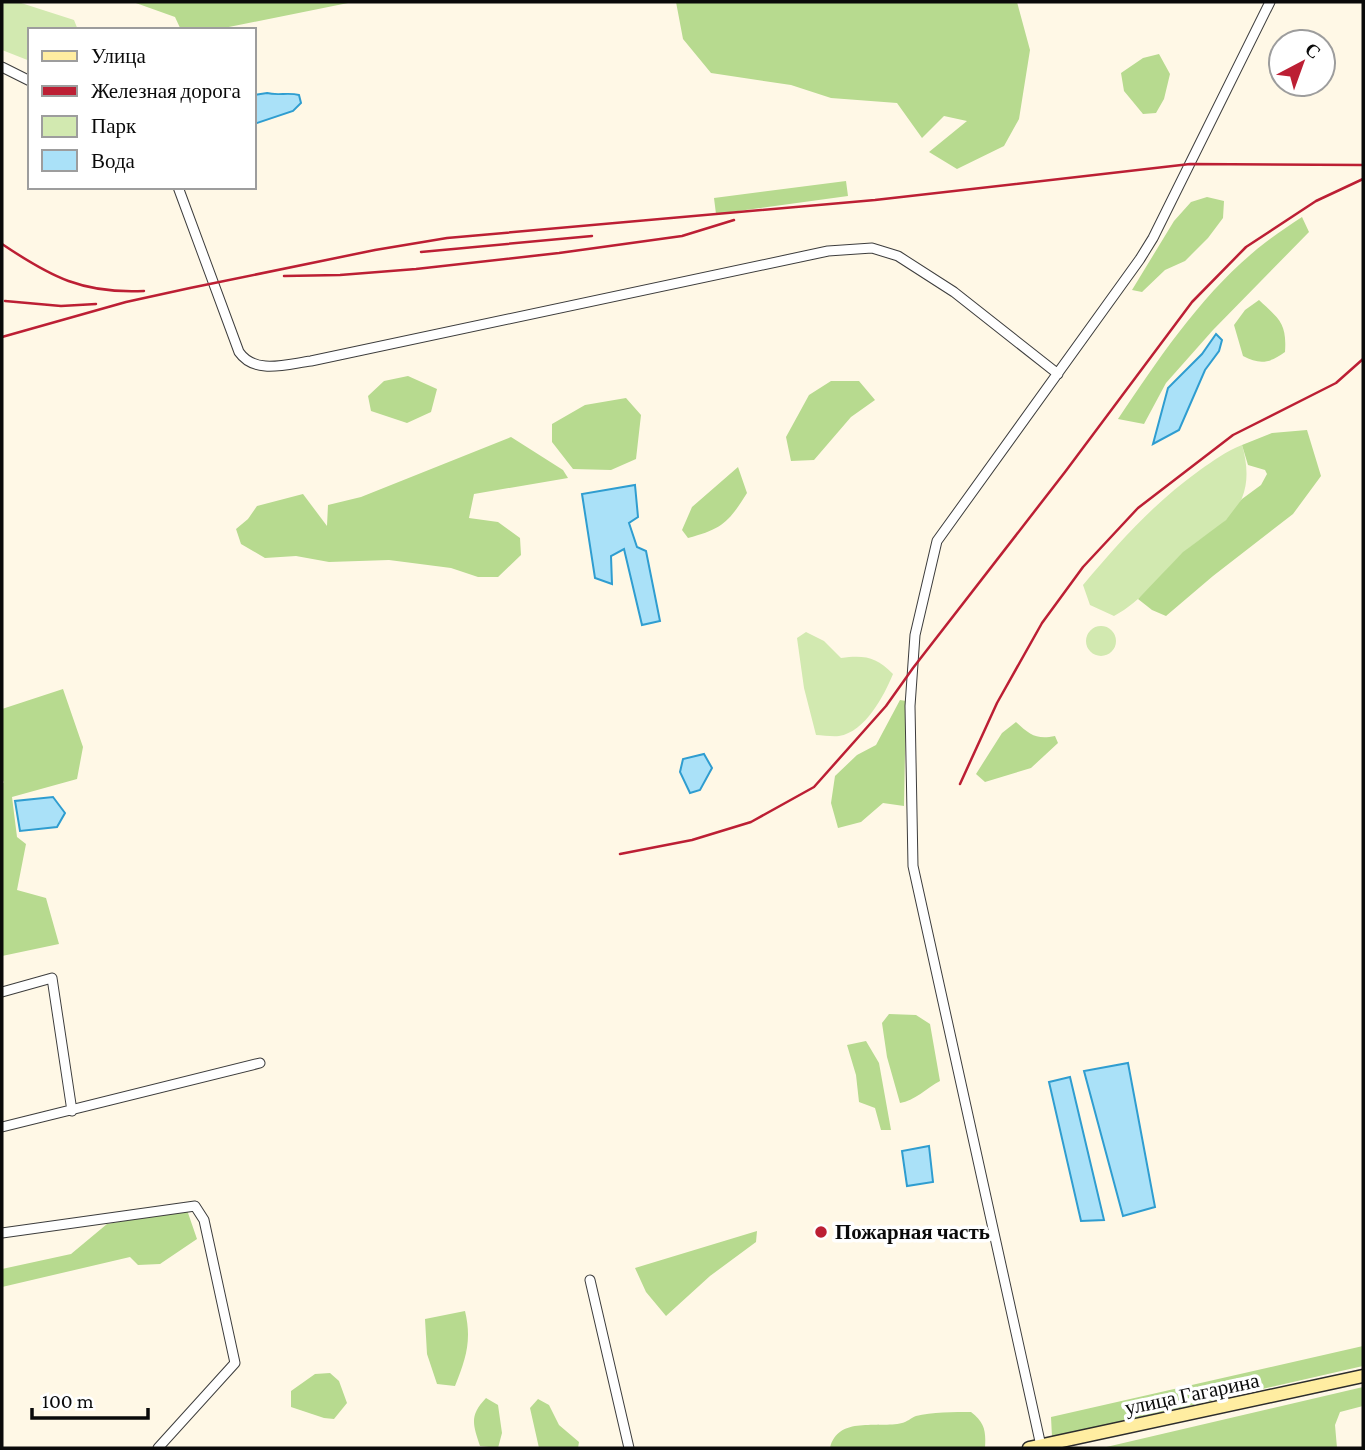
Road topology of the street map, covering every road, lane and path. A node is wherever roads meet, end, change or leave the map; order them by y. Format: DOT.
graph roads {
  1 [pos="1270,2"];
  2 [pos="2,68"];
  3 [pos="28,80"];
  4 [pos="179,189"];
  5 [pos="1058,374"];
  6 [pos="2,992"];
  7 [pos="260,1063"];
  8 [pos="72,1111"];
  9 [pos="2,1127"];
  10 [pos="2,1233"];
  11 [pos="590,1280"];
  12 [pos="1363,1376"];
  13 [pos="1035,1447"];
  14 [pos="158,1448"];
  15 [pos="629,1448"];
  1 -- 5 [label="street"];
  2 -- 3 [label="street"];
  4 -- 5 [label="street"];
  5 -- 13 [label="street"];
  6 -- 8 [label="street"];
  7 -- 8 [label="street"];
  8 -- 9 [label="street"];
  10 -- 14 [label="street"];
  11 -- 15 [label="street"];
  12 -- 13 [label="main road, улица Гагарина"];
}
